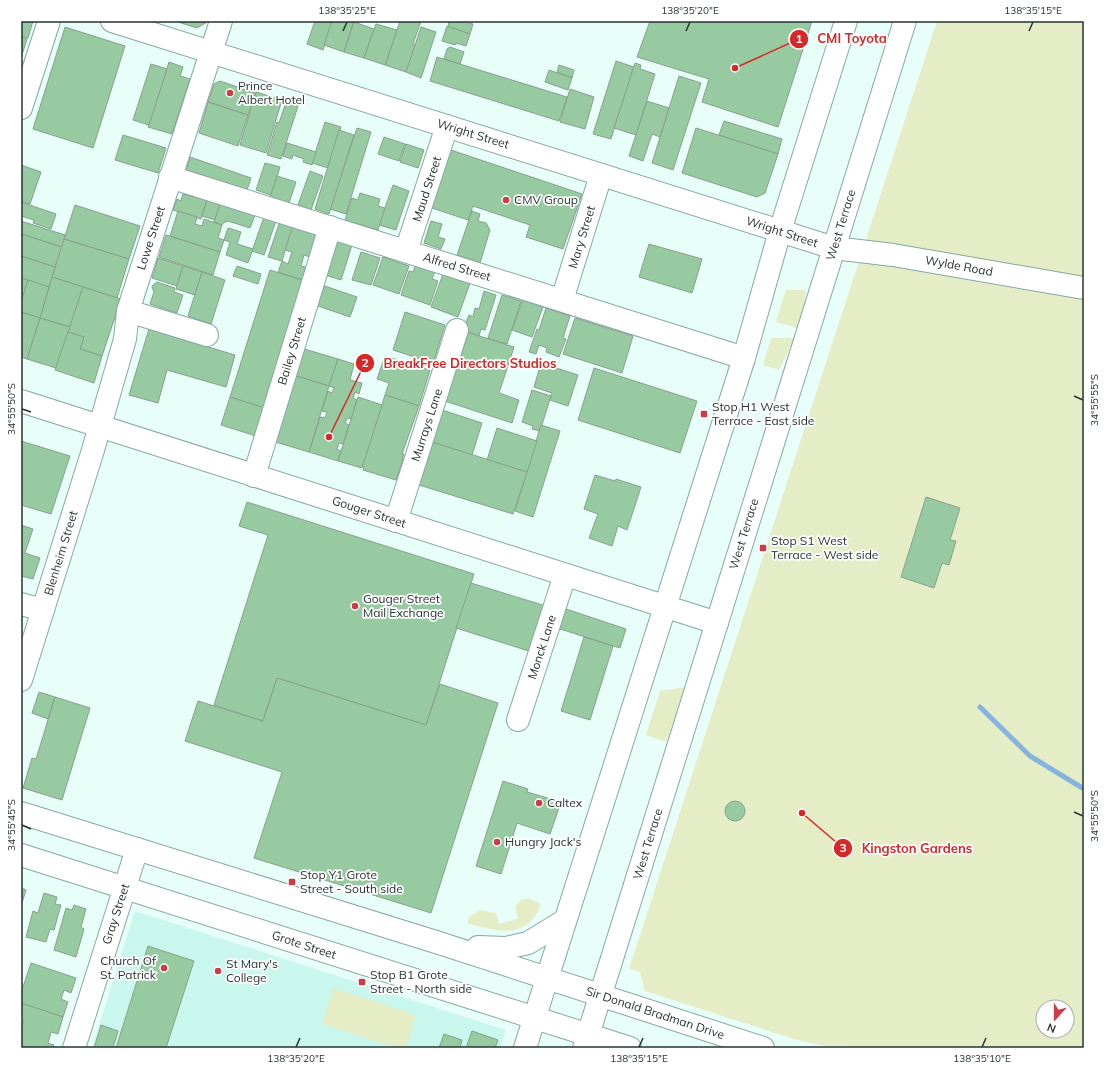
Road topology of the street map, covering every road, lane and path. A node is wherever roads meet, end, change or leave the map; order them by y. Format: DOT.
graph roads {
  1 [pos="49,21"];
  2 [pos="112,21"];
  3 [pos="221,21"];
  4 [pos="846,21"];
  5 [pos="906,21"];
  6 [pos="211,52"];
  7 [pos="21,108"];
  8 [pos="447,126"];
  9 [pos="601,175"];
  10 [pos="170,177"];
  11 [pos="330,227"];
  12 [pos="780,231"];
  13 [pos="834,248"];
  14 [pos="406,251"];
  15 [pos="1084,288"];
  16 [pos="562,300"];
  17 [pos="128,311"];
  18 [pos="457,330"];
  19 [pos="207,335"];
  20 [pos="744,358"];
  21 [pos="21,401"];
  22 [pos="100,426"];
  23 [pos="254,476"];
  24 [pos="396,521"];
  25 [pos="565,575"];
  26 [pos="21,604"];
  27 [pos="665,606"];
  28 [pos="43,610"];
  29 [pos="717,623"];
  30 [pos="21,680"];
  31 [pos="518,720"];
  32 [pos="21,813"];
  33 [pos="137,849"];
  34 [pos="21,855"];
  35 [pos="125,888"];
  36 [pos="564,921"];
  37 [pos="446,945"];
  38 [pos="547,978"];
  39 [pos="600,995"];
  40 [pos="534,1018"];
  41 [pos="586,1041"];
  42 [pos="74,1048"];
  43 [pos="525,1048"];
  44 [pos="630,1048"];
  45 [pos="763,1048"];
  1 -- 7 [label="street"];
  2 -- 6 [label="street, Wright Street"];
  3 -- 6 [label="street, Lowe Street"];
  4 -- 12 [label="street"];
  5 -- 13 [label="street, West Terrace"];
  6 -- 8 [label="street, Wright Street"];
  6 -- 10 [label="street, Lowe Street"];
  8 -- 9 [label="street, Wright Street"];
  8 -- 14 [label="street, Maud Street"];
  9 -- 12 [label="street, Wright Street"];
  9 -- 16 [label="street, Mary Street"];
  10 -- 11 [label="street, Alfred Street"];
  10 -- 17 [label="street, Lowe Street"];
  11 -- 14 [label="street, Alfred Street"];
  11 -- 23 [label="street, Bailey Street"];
  12 -- 13 [label="street, Wright Street"];
  12 -- 20 [label="street"];
  13 -- 15 [label="street, Wylde Road"];
  13 -- 29 [label="street, West Terrace"];
  14 -- 16 [label="street, Alfred Street"];
  16 -- 20 [label="street, Alfred Street"];
  17 -- 19 [label="street"];
  17 -- 22 [label="street, Lowe Street"];
  18 -- 24 [label="street, Murrays Lane"];
  20 -- 27 [label="street"];
  21 -- 22 [label="street, Gouger Street"];
  22 -- 23 [label="street, Gouger Street"];
  22 -- 28 [label="street, Blenheim Street"];
  23 -- 24 [label="street, Gouger Street"];
  24 -- 25 [label="street, Gouger Street"];
  25 -- 27 [label="street, Gouger Street"];
  25 -- 31 [label="street, Monck Lane"];
  26 -- 28 [label="street"];
  27 -- 29 [label="street, Gouger Street"];
  27 -- 36 [label="street"];
  28 -- 30 [label="street, Blenheim Street"];
  29 -- 39 [label="street, West Terrace"];
  32 -- 33 [label="street"];
  33 -- 35 [label="street, Gray Street"];
  33 -- 37 [label="street"];
  34 -- 35 [label="street, Grote Street"];
  35 -- 40 [label="street, Grote Street"];
  35 -- 42 [label="street, Gray Street"];
  36 -- 37 [label="street"];
  36 -- 38 [label="street"];
  37 -- 38 [label="street"];
  38 -- 39 [label="street, Sir Donald Bradman Drive"];
  38 -- 40 [label="street"];
  39 -- 41 [label="street, West Terrace"];
  39 -- 45 [label="street, Sir Donald Bradman Drive"];
  40 -- 41 [label="street, Grote Street"];
  40 -- 43 [label="street"];
  41 -- 44 [label="street"];
}
